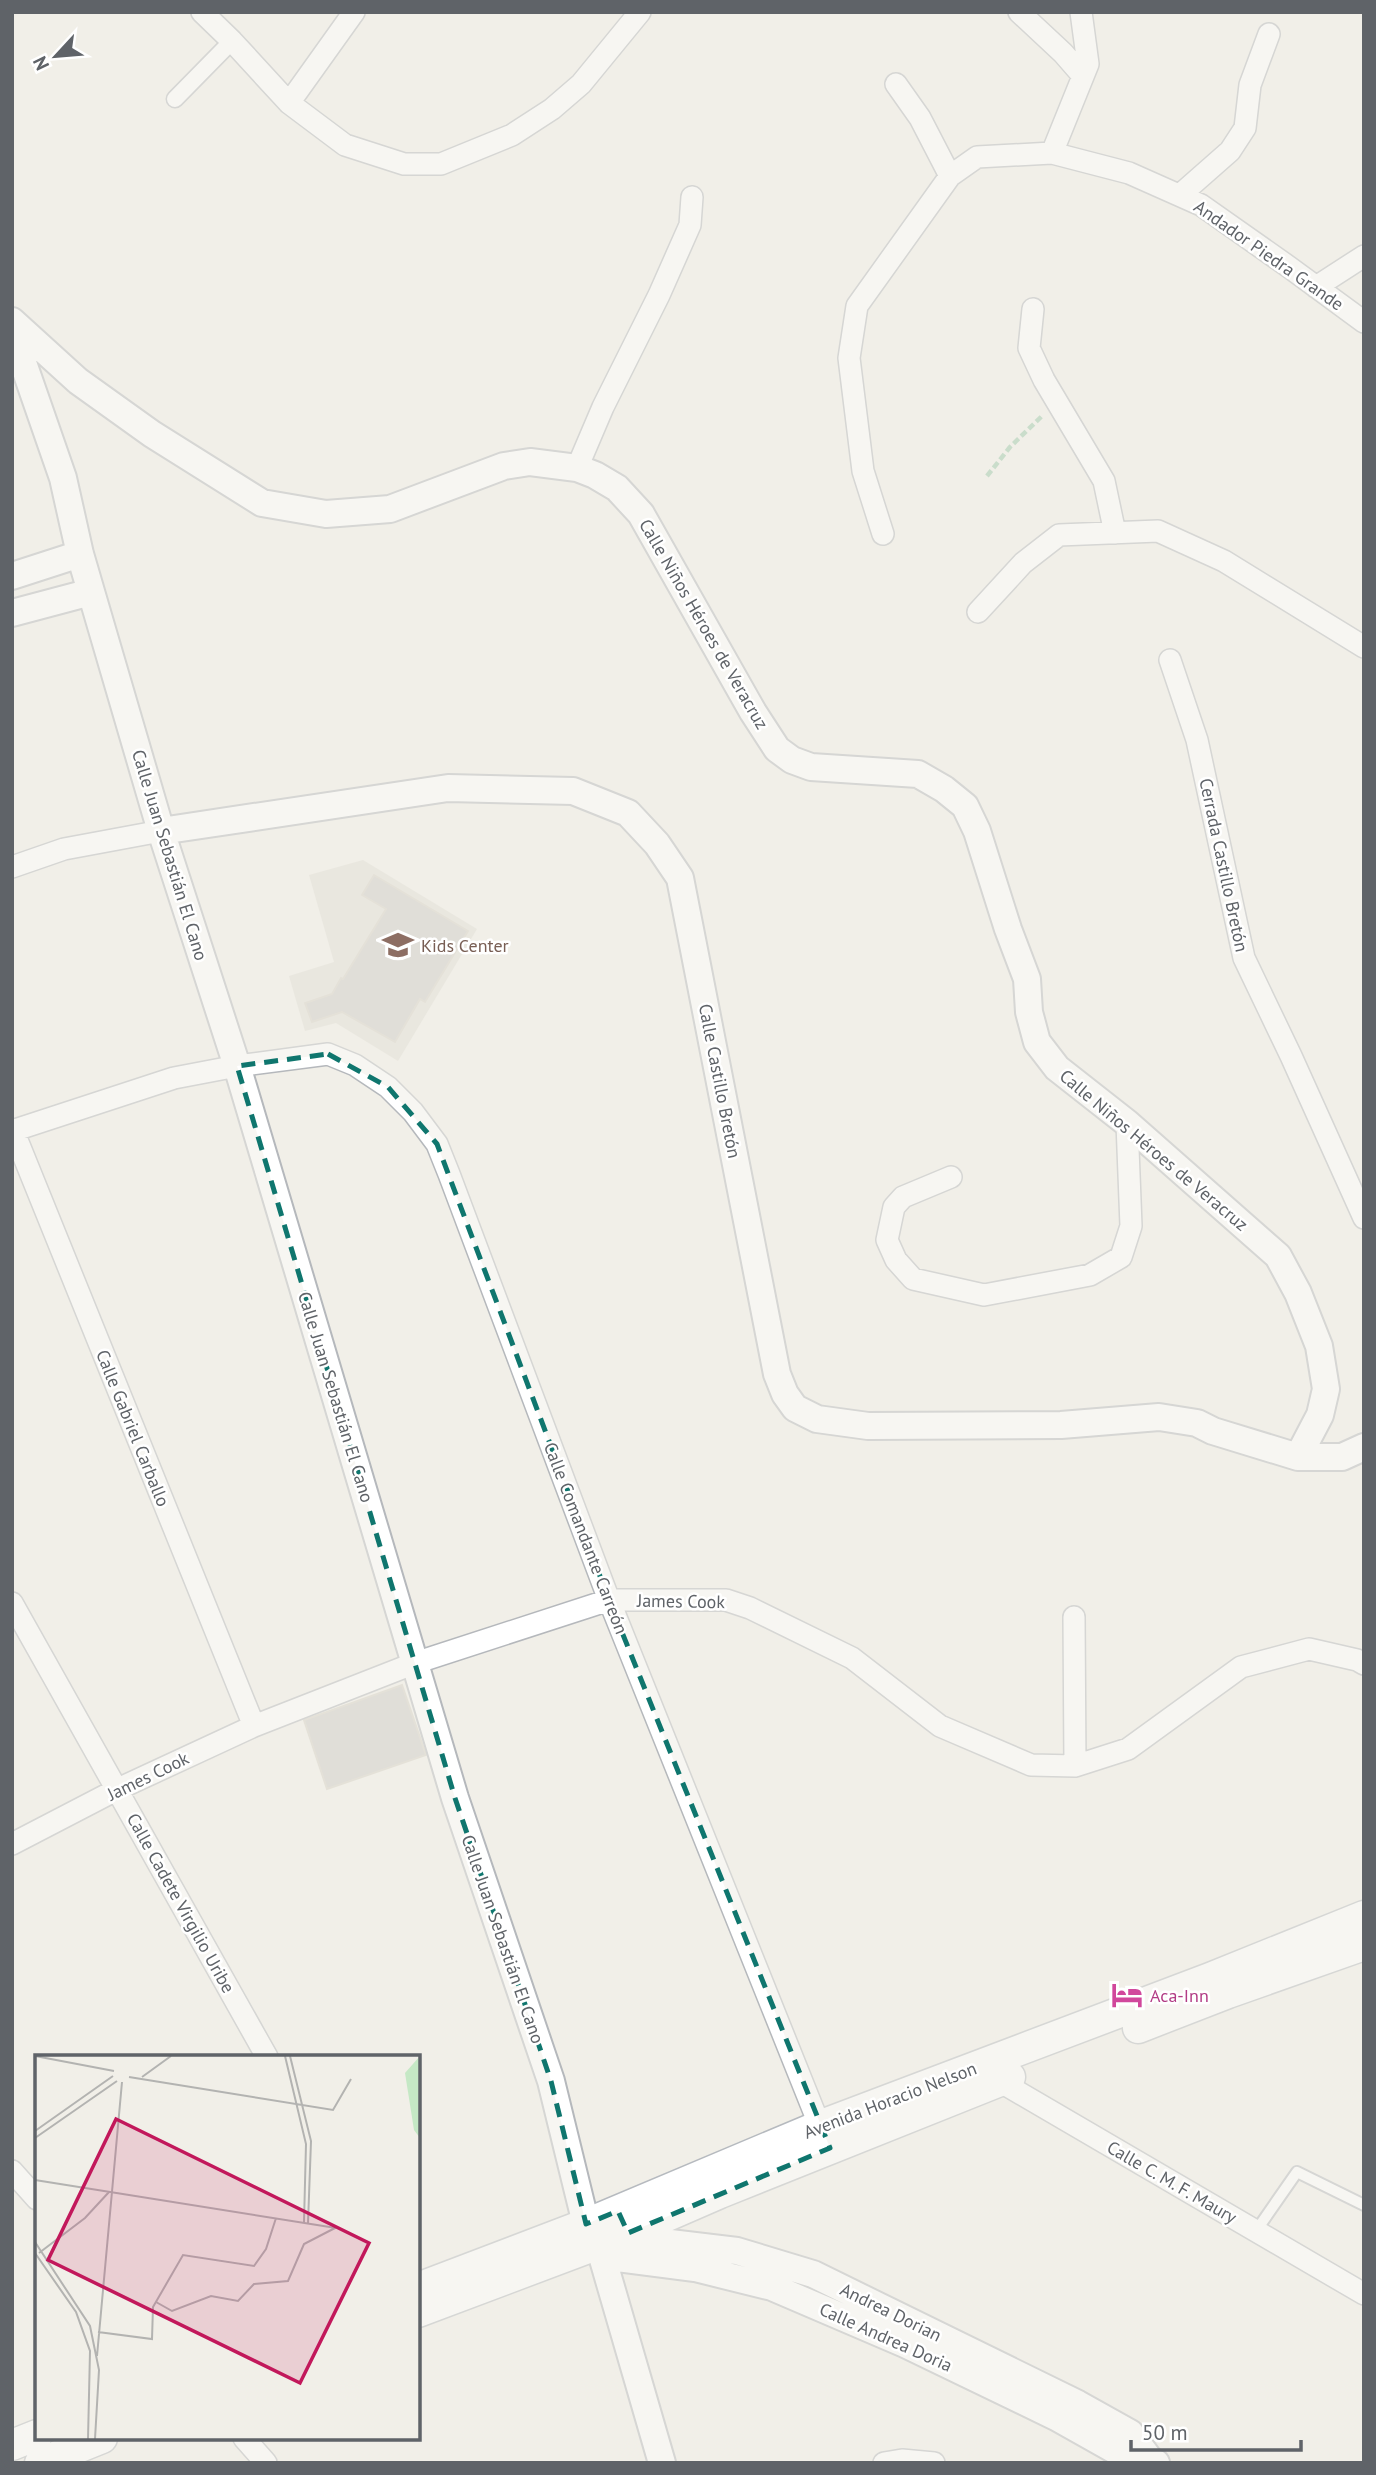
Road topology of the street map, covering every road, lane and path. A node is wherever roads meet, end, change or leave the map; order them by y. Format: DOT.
graph roads {
  1 [pos="202,12"];
  2 [pos="354,12"];
  3 [pos="640,12"];
  4 [pos="1019,12"];
  5 [pos="1081,12"];
  6 [pos="1269,34"];
  7 [pos="232,41"];
  8 [pos="1083,76"];
  9 [pos="896,84"];
  10 [pos="175,99"];
  11 [pos="289,103"];
  12 [pos="1052,153"];
  13 [pos="950,176"];
  14 [pos="1180,195"];
  15 [pos="692,197"];
  16 [pos="1364,256"];
  17 [pos="1316,287"];
  18 [pos="1033,309"];
  19 [pos="12,321"];
  20 [pos="1364,322"];
  21 [pos="12,331"];
  22 [pos="1058,401"];
  23 [pos="577,468"];
  24 [pos="987,476"];
  25 [pos="1115,533"];
  26 [pos="883,534"];
  27 [pos="80,554"];
  28 [pos="12,576"];
  29 [pos="91,592"];
  30 [pos="978,612"];
  31 [pos="12,613"];
  32 [pos="1364,647"];
  33 [pos="1170,660"];
  34 [pos="161,831"];
  35 [pos="12,867"];
  36 [pos="237,1066"];
  37 [pos="1127,1122"];
  38 [pos="13,1130"];
  39 [pos="951,1177"];
  40 [pos="1364,1218"];
  41 [pos="1364,1447"];
  42 [pos="1298,1457"];
  43 [pos="609,1600"];
  44 [pos="12,1603"];
  45 [pos="1074,1617"];
  46 [pos="415,1662"];
  47 [pos="1364,1664"];
  48 [pos="254,1726"];
  49 [pos="1075,1766"];
  50 [pos="116,1790"];
  51 [pos="12,1844"];
  52 [pos="1364,1916"];
  53 [pos="1364,1945"];
  54 [pos="266,2055"];
  55 [pos="991,2073"];
  56 [pos="825,2137"];
  57 [pos="12,2171"];
  58 [pos="35,2197"];
  59 [pos="1364,2206"];
  60 [pos="623,2222"];
  61 [pos="1256,2231"];
  62 [pos="595,2242"];
  63 [pos="420,2287"];
  64 [pos="1364,2294"];
  65 [pos="420,2311"];
  66 [pos="35,2436"];
  67 [pos="97,2440"];
  68 [pos="246,2440"];
  69 [pos="12,2445"];
  70 [pos="1153,2461"];
  71 [pos="40,2463"];
  72 [pos="266,2463"];
  73 [pos="662,2463"];
  74 [pos="884,2463"];
  75 [pos="934,2463"];
  1 -- 7 [label="street"];
  2 -- 11 [label="street"];
  3 -- 11 [label="street"];
  4 -- 8 [label="street"];
  5 -- 8 [label="street"];
  6 -- 14 [label="street"];
  7 -- 10 [label="street"];
  7 -- 11 [label="street"];
  8 -- 12 [label="street"];
  9 -- 13 [label="street"];
  12 -- 13 [label="street, Andador Piedra Grande"];
  12 -- 14 [label="street, Andador Piedra Grande"];
  13 -- 26 [label="street"];
  14 -- 17 [label="street, Andador Piedra Grande"];
  15 -- 23 [label="street"];
  16 -- 17 [label="street"];
  17 -- 20 [label="street, Andador Piedra Grande"];
  18 -- 22 [label="street"];
  19 -- 23 [label="street, Calle Niños Héroes de Veracruz"];
  21 -- 27 [label="street, Calle Juan Sebastián El Cano"];
  22 -- 24 [label="path"];
  22 -- 25 [label="street"];
  23 -- 37 [label="street, Calle Niños Héroes de Veracruz"];
  25 -- 30 [label="street"];
  25 -- 32 [label="street"];
  27 -- 28 [label="street"];
  27 -- 29 [label="street, Calle Juan Sebastián El Cano"];
  29 -- 31 [label="street"];
  29 -- 34 [label="street, Calle Juan Sebastián El Cano"];
  33 -- 40 [label="street, Cerrada Castillo Bretón"];
  34 -- 35 [label="street, Calle Castillo Bretón"];
  34 -- 36 [label="street, Calle Juan Sebastián El Cano"];
  34 -- 42 [label="street, Calle Castillo Bretón"];
  36 -- 38 [label="street, Calle Comandante Carreón"];
  36 -- 43 [label="street, Calle Comandante Carreón"];
  36 -- 46 [label="street, Calle Juan Sebastián El Cano"];
  37 -- 39 [label="street"];
  37 -- 42 [label="street, Calle Niños Héroes de Veracruz"];
  38 -- 48 [label="street, Calle Gabriel Carballo"];
  41 -- 42 [label="street, Calle Castillo Bretón"];
  43 -- 46 [label="street, James Cook"];
  43 -- 49 [label="street, James Cook"];
  43 -- 56 [label="street, Calle Comandante Carreón"];
  44 -- 50 [label="street, Calle Cadete Virgilio Uribe"];
  45 -- 49 [label="street"];
  46 -- 48 [label="street, James Cook"];
  46 -- 62 [label="street, Calle Juan Sebastián El Cano"];
  47 -- 49 [label="street, James Cook"];
  48 -- 50 [label="street, James Cook"];
  50 -- 51 [label="street, James Cook"];
  50 -- 54 [label="street, Calle Cadete Virgilio Uribe"];
  52 -- 55 [label="main road, Avenida Horacio Nelson"];
  53 -- 55 [label="main road, Avenida Horacio Nelson"];
  55 -- 56 [label="main road, Avenida Horacio Nelson"];
  55 -- 61 [label="street, Calle C. M. F. Maury"];
  56 -- 60 [label="main road, Avenida Horacio Nelson"];
  57 -- 58 [label="street"];
  59 -- 61 [label="lane"];
  60 -- 62 [label="main road, Avenida Horacio Nelson"];
  60 -- 70 [label="street, Andrea Dorian"];
  61 -- 64 [label="street, Calle C. M. F. Maury"];
  62 -- 63 [label="main road, Avenida Horacio Nelson"];
  62 -- 65 [label="main road, Avenida Horacio Nelson"];
  62 -- 70 [label="street, Calle Andrea Doria"];
  62 -- 73 [label="street, Calle Juan Sebastián El Cano"];
  66 -- 69 [label="main road"];
  67 -- 71 [label="main road"];
  68 -- 72 [label="street"];
  74 -- 75 [label="street"];
}
